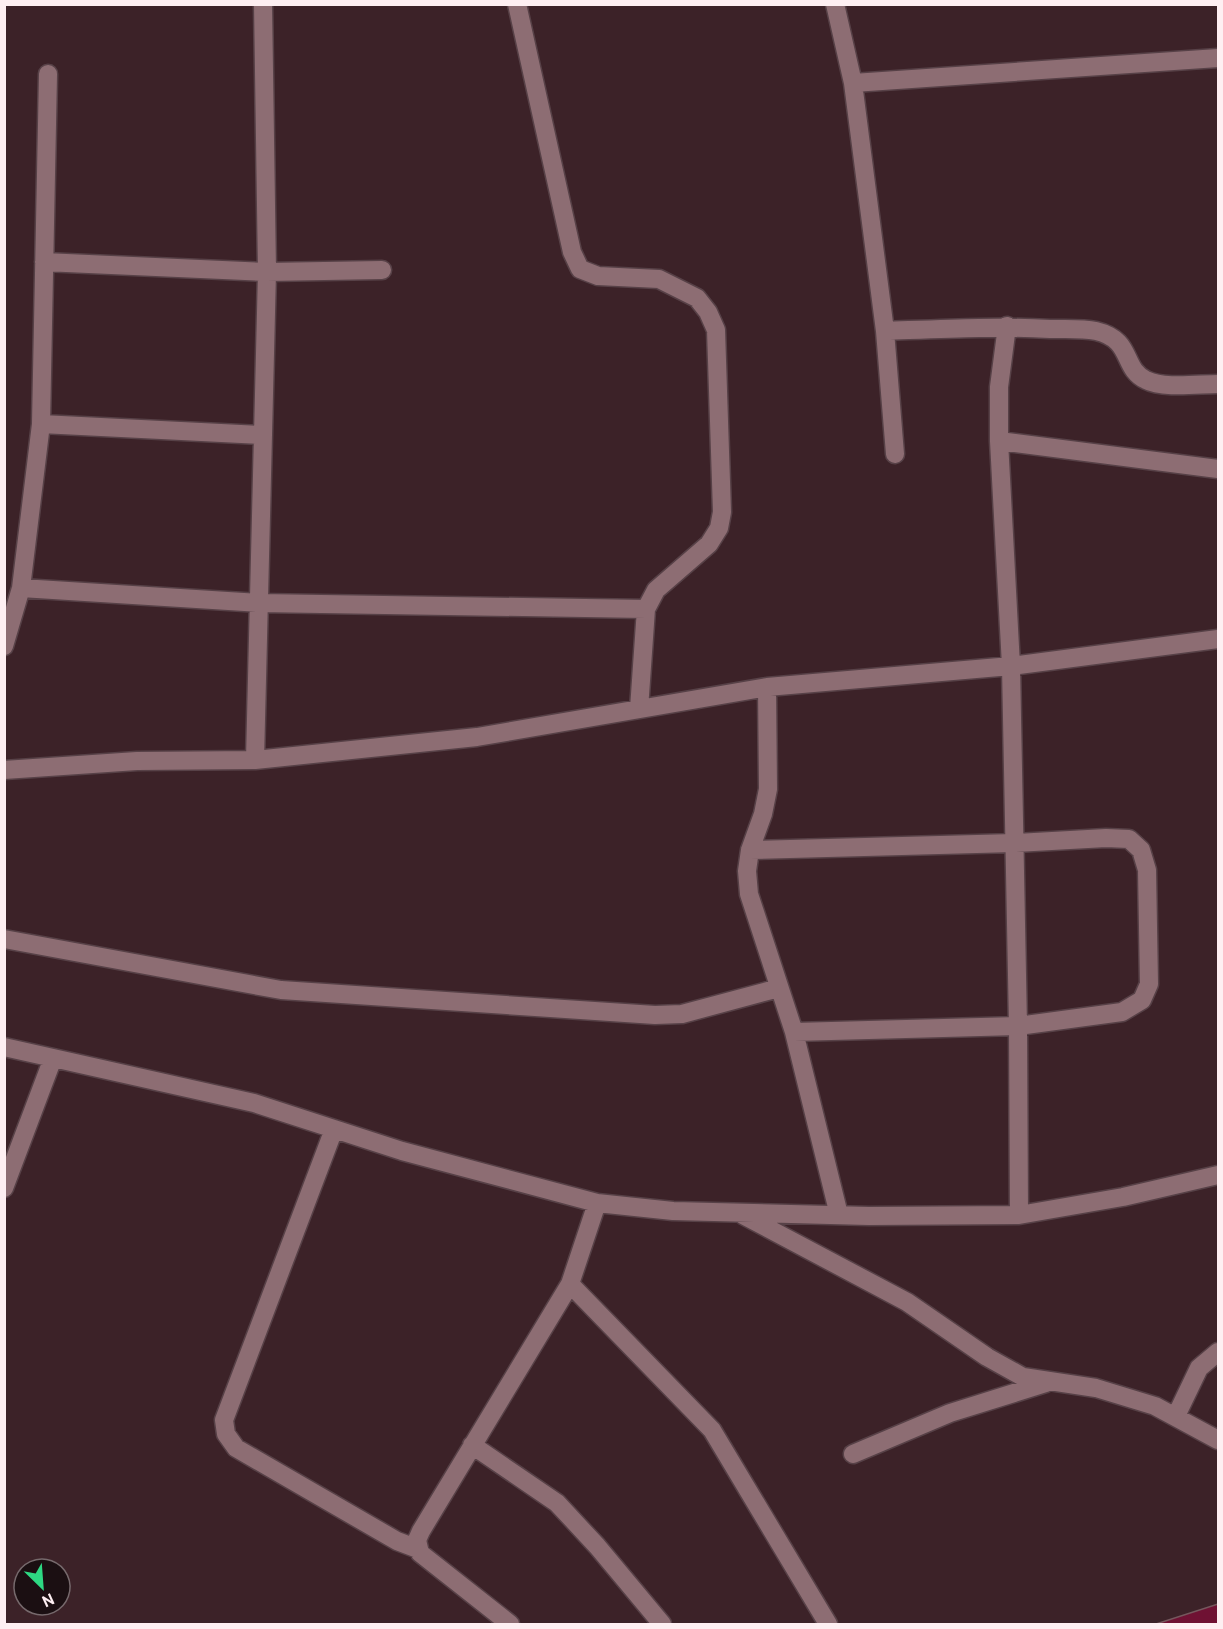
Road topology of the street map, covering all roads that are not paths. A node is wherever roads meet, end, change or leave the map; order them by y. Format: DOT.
graph roads {
  1 [pos="263,4"];
  2 [pos="516,4"];
  3 [pos="835,4"];
  4 [pos="1218,58"];
  5 [pos="48,75"];
  6 [pos="853,83"];
  7 [pos="44,262"];
  8 [pos="382,270"];
  9 [pos="267,272"];
  10 [pos="1007,326"];
  11 [pos="885,331"];
  12 [pos="1218,384"];
  13 [pos="41,424"];
  14 [pos="263,435"];
  15 [pos="999,441"];
  16 [pos="895,454"];
  17 [pos="1218,469"];
  18 [pos="21,588"];
  19 [pos="259,603"];
  20 [pos="646,609"];
  21 [pos="1218,639"];
  22 [pos="4,646"];
  23 [pos="1011,666"];
  24 [pos="767,687"];
  25 [pos="639,709"];
  26 [pos="255,760"];
  27 [pos="4,770"];
  28 [pos="1014,843"];
  29 [pos="750,850"];
  30 [pos="4,939"];
  31 [pos="779,988"];
  32 [pos="1018,1026"];
  33 [pos="794,1032"];
  34 [pos="4,1047"];
  35 [pos="53,1058"];
  36 [pos="334,1129"];
  37 [pos="1218,1175"];
  38 [pos="4,1188"];
  39 [pos="597,1203"];
  40 [pos="739,1213"];
  41 [pos="839,1215"];
  42 [pos="1019,1215"];
  43 [pos="570,1284"];
  44 [pos="1218,1352"];
  45 [pos="1050,1382"];
  46 [pos="1176,1416"];
  47 [pos="1218,1440"];
  48 [pos="472,1444"];
  49 [pos="853,1454"];
  50 [pos="418,1548"];
  51 [pos="510,1624"];
  52 [pos="662,1624"];
  53 [pos="828,1624"];
  1 -- 9 [label="street"];
  2 -- 20 [label="street"];
  3 -- 6 [label="street"];
  4 -- 6 [label="street"];
  5 -- 7 [label="street"];
  6 -- 11 [label="street"];
  7 -- 9 [label="street"];
  7 -- 13 [label="street"];
  8 -- 9 [label="street"];
  9 -- 14 [label="street"];
  10 -- 11 [label="street"];
  10 -- 12 [label="street"];
  10 -- 15 [label="street"];
  11 -- 16 [label="street"];
  13 -- 14 [label="street"];
  13 -- 18 [label="street"];
  14 -- 19 [label="street"];
  15 -- 17 [label="street"];
  15 -- 23 [label="street"];
  18 -- 19 [label="street"];
  18 -- 22 [label="street"];
  19 -- 20 [label="street"];
  19 -- 26 [label="street"];
  20 -- 25 [label="street"];
  21 -- 23 [label="street"];
  23 -- 24 [label="street"];
  23 -- 28 [label="street"];
  24 -- 25 [label="street"];
  24 -- 29 [label="street"];
  25 -- 26 [label="street"];
  26 -- 27 [label="street"];
  28 -- 29 [label="street"];
  28 -- 32 [label="street"];
  28 -- 32 [label="street"];
  29 -- 31 [label="street"];
  30 -- 31 [label="street"];
  31 -- 33 [label="street"];
  32 -- 33 [label="street"];
  32 -- 42 [label="street"];
  33 -- 41 [label="street"];
  34 -- 35 [label="street"];
  35 -- 36 [label="street"];
  35 -- 38 [label="street"];
  36 -- 39 [label="street"];
  36 -- 50 [label="street"];
  37 -- 42 [label="street"];
  39 -- 40 [label="street"];
  39 -- 43 [label="street"];
  40 -- 41 [label="street"];
  40 -- 45 [label="street"];
  41 -- 42 [label="street"];
  43 -- 48 [label="street"];
  43 -- 53 [label="street"];
  44 -- 46 [label="street"];
  45 -- 46 [label="street"];
  45 -- 49 [label="street"];
  46 -- 47 [label="street"];
  48 -- 50 [label="street"];
  48 -- 52 [label="street"];
  50 -- 51 [label="street"];
}
